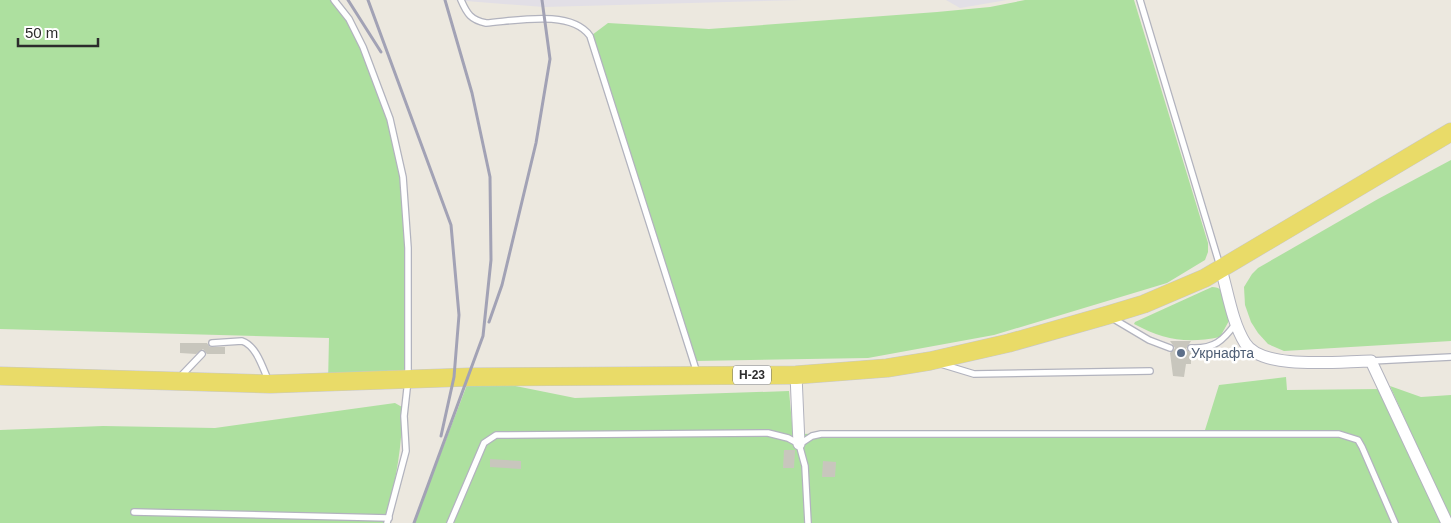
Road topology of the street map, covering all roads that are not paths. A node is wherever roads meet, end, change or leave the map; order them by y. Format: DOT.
graph roads {
  1 [pos="334,0"];
  2 [pos="461,0"];
  3 [pos="1140,0"];
  4 [pos="1451,132"];
  5 [pos="1451,144"];
  6 [pos="1429,146"];
  7 [pos="1221,270"];
  8 [pos="1108,316"];
  9 [pos="1236,322"];
  10 [pos="212,343"];
  11 [pos="1170,348"];
  12 [pos="1191,348"];
  13 [pos="202,354"];
  14 [pos="1451,357"];
  15 [pos="930,361"];
  16 [pos="1371,361"];
  17 [pos="1150,371"];
  18 [pos="796,374"];
  19 [pos="0,376"];
  20 [pos="698,376"];
  21 [pos="408,380"];
  22 [pos="176,381"];
  23 [pos="270,384"];
  24 [pos="799,444"];
  25 [pos="134,512"];
  26 [pos="388,521"];
  27 [pos="450,523"];
  28 [pos="808,523"];
  29 [pos="1395,523"];
  30 [pos="1447,523"];
  1 -- 21 [label="lane"];
  2 -- 20 [label="lane"];
  3 -- 7 [label="lane"];
  4 -- 6 [label="main road, Н-23"];
  5 -- 6 [label="main road"];
  6 -- 7 [label="main road, Н-23"];
  7 -- 8 [label="main road, Н-23"];
  7 -- 9 [label="street"];
  8 -- 11 [label="lane"];
  8 -- 15 [label="main road, Н-23"];
  9 -- 12 [label="lane"];
  9 -- 16 [label="street"];
  10 -- 23 [label="lane"];
  13 -- 22 [label="lane"];
  14 -- 16 [label="lane"];
  15 -- 17 [label="lane"];
  15 -- 18 [label="main road, Н-23"];
  16 -- 30 [label="street"];
  18 -- 20 [label="main road, Н-23"];
  18 -- 24 [label="street"];
  19 -- 22 [label="main road, Н-23"];
  20 -- 21 [label="main road, Н-23"];
  21 -- 23 [label="main road, Н-23"];
  21 -- 26 [label="lane"];
  22 -- 23 [label="main road, Н-23"];
  24 -- 27 [label="lane"];
  24 -- 28 [label="lane"];
  24 -- 29 [label="lane"];
  25 -- 26 [label="lane"];
}
